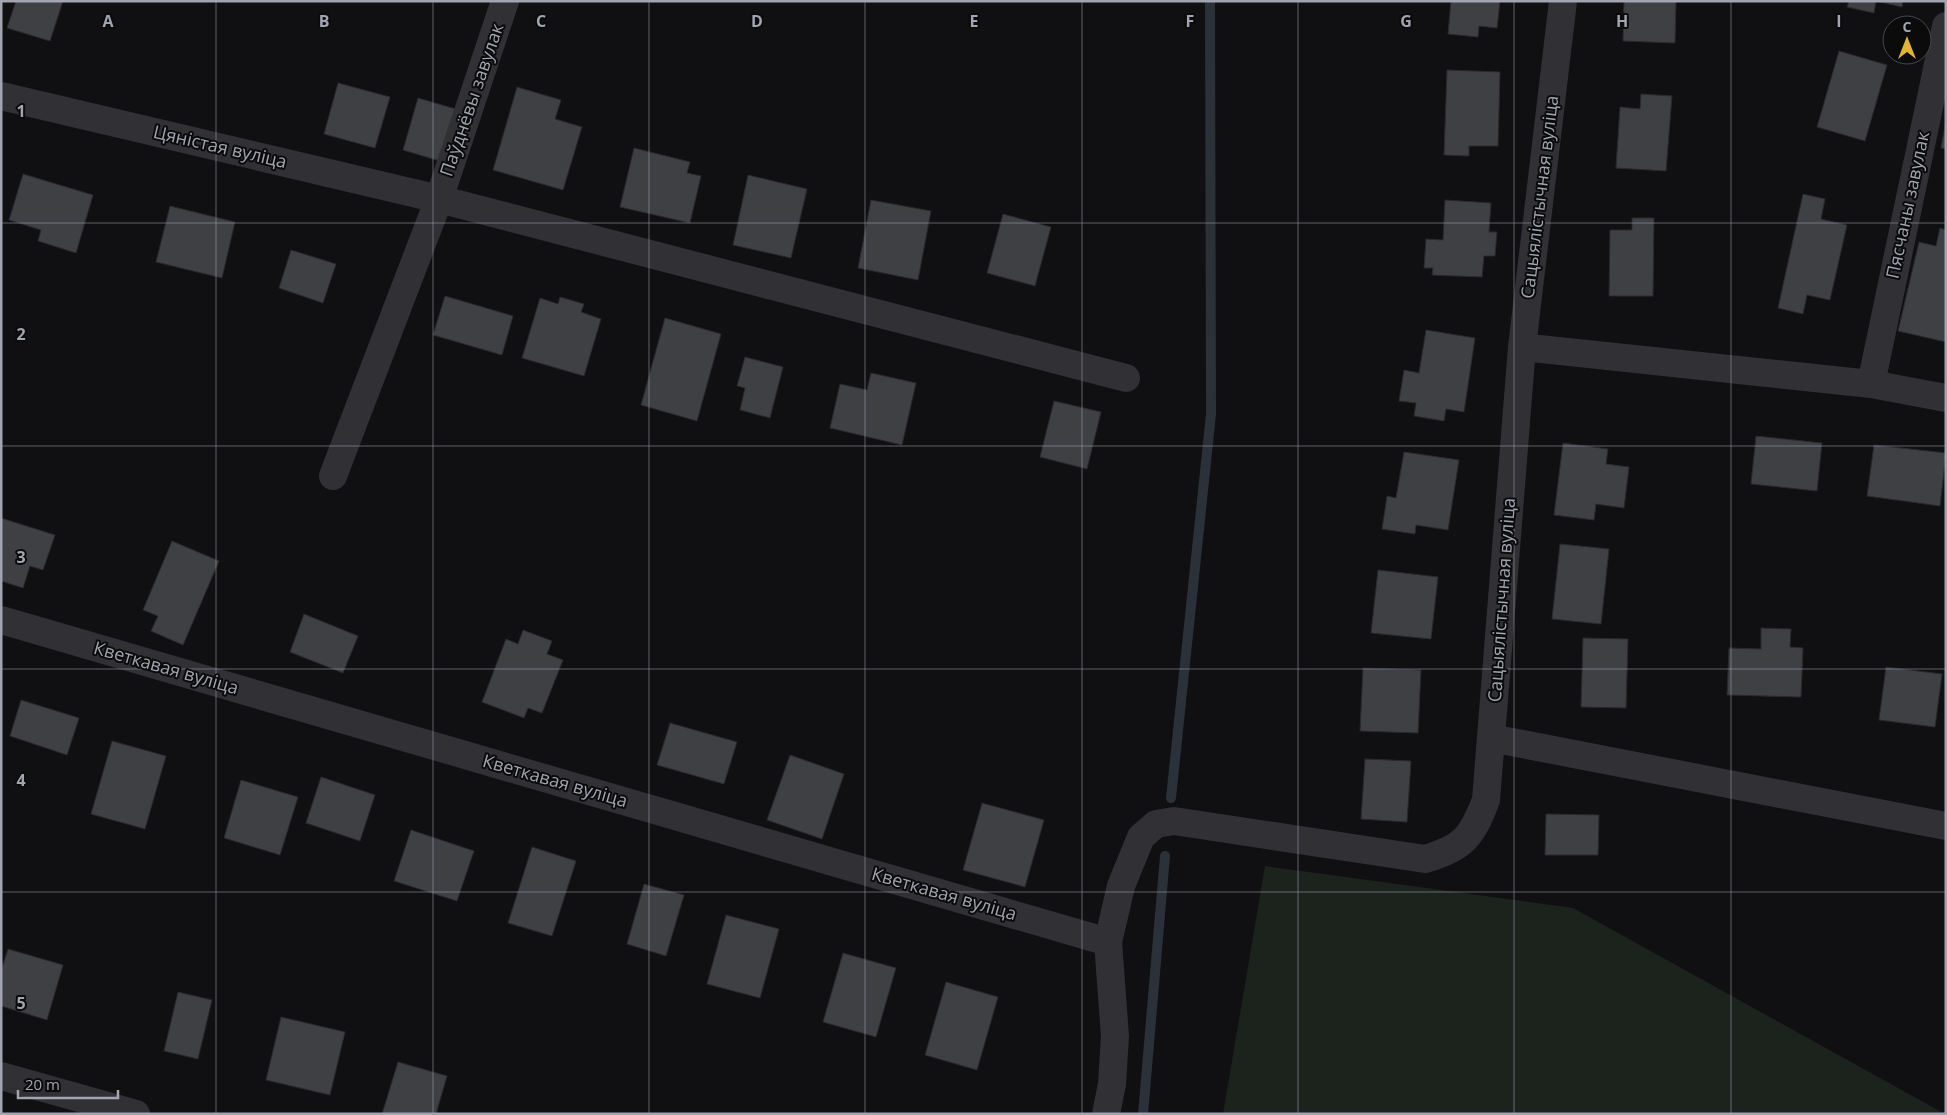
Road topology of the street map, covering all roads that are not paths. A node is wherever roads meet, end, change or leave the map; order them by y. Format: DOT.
graph roads {
  1 [pos="505,1"];
  2 [pos="1564,1"];
  3 [pos="1946,26"];
  4 [pos="1,96"];
  5 [pos="439,199"];
  6 [pos="1522,347"];
  7 [pos="1126,378"];
  8 [pos="1871,384"];
  9 [pos="1946,398"];
  10 [pos="333,476"];
  11 [pos="1,620"];
  12 [pos="1491,738"];
  13 [pos="1946,826"];
  14 [pos="1108,942"];
  15 [pos="1,1076"];
  16 [pos="136,1114"];
  17 [pos="1106,1114"];
  1 -- 5 [label="street, Паўднёвы завулак"];
  2 -- 6 [label="street, Сацыялістычная вуліца"];
  3 -- 8 [label="street, Пясчаны завулак"];
  4 -- 5 [label="street, Цяністая вуліца"];
  5 -- 7 [label="street, Цяністая вуліца"];
  5 -- 10 [label="street, Паўднёвы завулак"];
  6 -- 8 [label="street"];
  6 -- 12 [label="street, Сацыялістычная вуліца"];
  8 -- 9 [label="street"];
  11 -- 14 [label="street, Кветкавая вуліца"];
  12 -- 13 [label="street"];
  12 -- 14 [label="street, Сацыялістычная вуліца"];
  14 -- 17 [label="street, Сацыялістычная вуліца"];
  15 -- 16 [label="street"];
}
